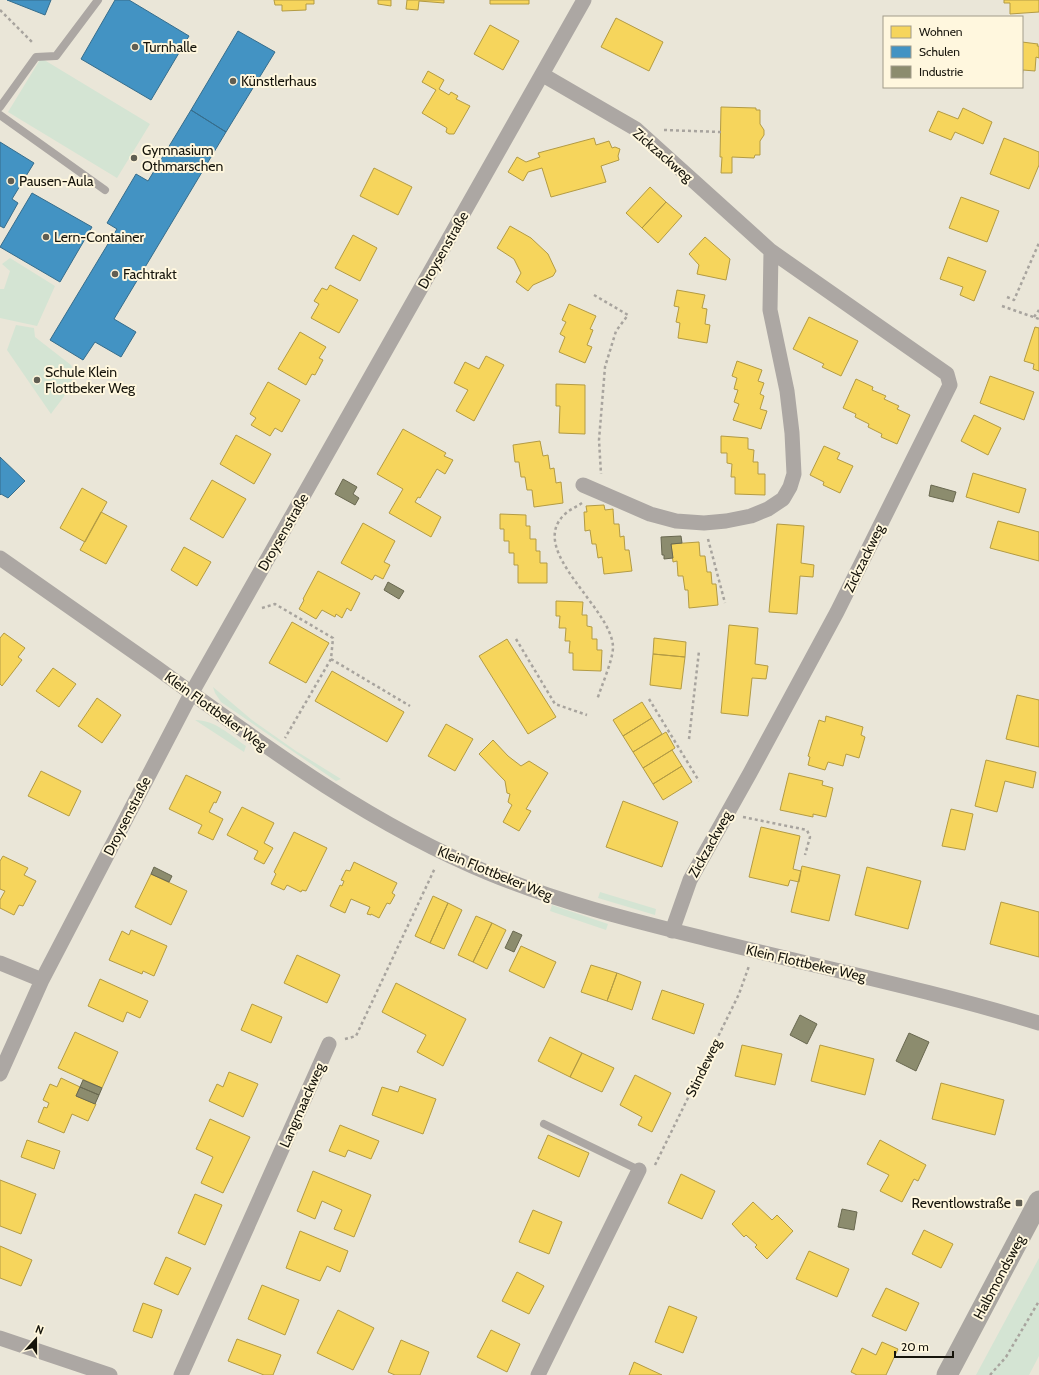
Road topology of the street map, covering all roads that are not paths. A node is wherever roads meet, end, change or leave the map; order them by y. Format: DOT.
graph roads {
  1 [pos="98,0"];
  2 [pos="584,0"];
  3 [pos="543,75"];
  4 [pos="0,108"];
  5 [pos="0,115"];
  6 [pos="105,190"];
  7 [pos="771,251"];
  8 [pos="583,485"];
  9 [pos="0,558"];
  10 [pos="191,694"];
  11 [pos="672,931"];
  12 [pos="0,963"];
  13 [pos="42,980"];
  14 [pos="1039,1023"];
  15 [pos="329,1044"];
  16 [pos="0,1074"];
  17 [pos="544,1124"];
  18 [pos="639,1170"];
  19 [pos="1039,1201"];
  20 [pos="0,1338"];
  21 [pos="110,1375"];
  22 [pos="181,1375"];
  23 [pos="538,1375"];
  24 [pos="947,1375"];
  1 -- 4 [label="lane"];
  2 -- 3 [label="street, Droysenstraße"];
  3 -- 7 [label="street, Zickzackweg"];
  3 -- 10 [label="street, Droysenstraße"];
  5 -- 6 [label="lane"];
  7 -- 8 [label="street"];
  7 -- 11 [label="street, Zickzackweg"];
  9 -- 10 [label="street, Klein Flottbeker Weg"];
  10 -- 11 [label="street, Klein Flottbeker Weg"];
  10 -- 13 [label="street, Droysenstraße"];
  11 -- 14 [label="street, Klein Flottbeker Weg"];
  12 -- 13 [label="street"];
  13 -- 16 [label="street, Droysenstraße"];
  15 -- 22 [label="street, Langmaackweg"];
  17 -- 18 [label="lane"];
  18 -- 23 [label="street"];
  19 -- 24 [label="street, Halbmondsweg"];
  20 -- 21 [label="street"];
}
